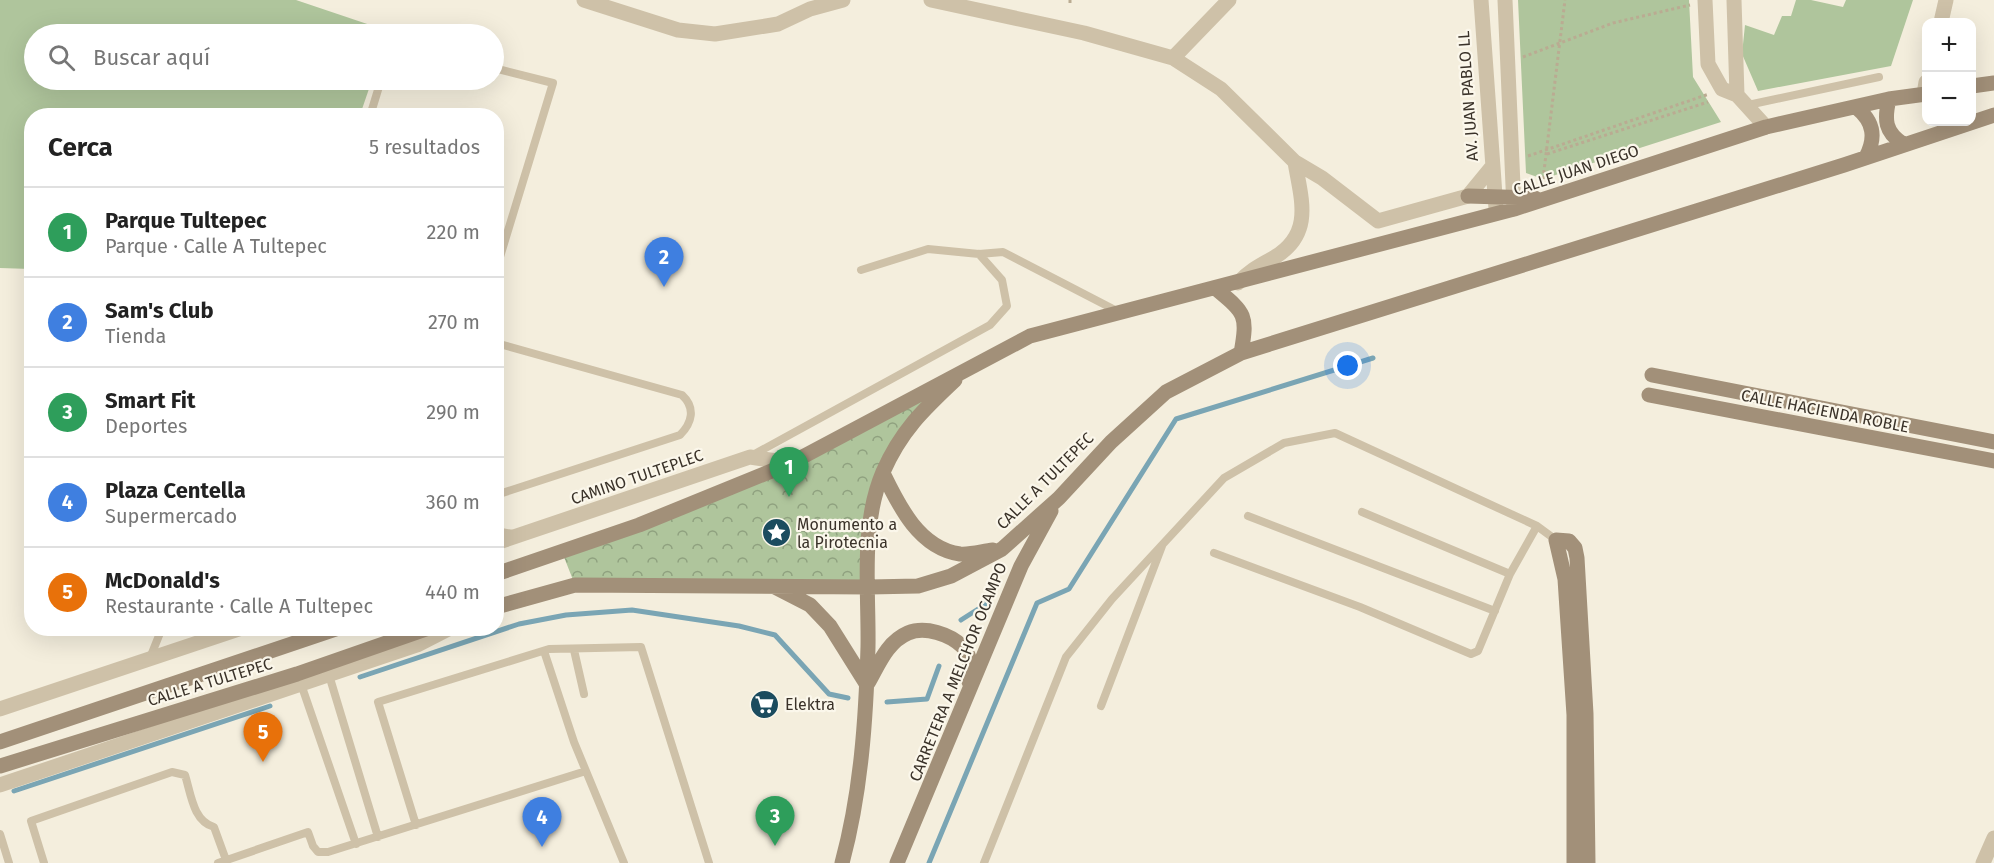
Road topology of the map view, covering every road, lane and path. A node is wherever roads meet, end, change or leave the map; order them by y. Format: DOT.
graph roads {
  1 [pos="584,0"];
  2 [pos="843,0"];
  3 [pos="932,0"];
  4 [pos="1070,0"];
  5 [pos="1229,0"];
  6 [pos="1481,0"];
  7 [pos="1505,0"];
  8 [pos="1565,0"];
  9 [pos="1705,0"];
  10 [pos="1734,0"];
  11 [pos="1946,0"];
  12 [pos="1690,5"];
  13 [pos="1070,6"];
  14 [pos="1942,18"];
  15 [pos="1560,43"];
  16 [pos="1520,57"];
  17 [pos="1173,58"];
  18 [pos="504,70"];
  19 [pos="1879,78"];
  20 [pos="1994,83"];
  21 [pos="1976,85"];
  22 [pos="1722,89"];
  23 [pos="378,90"];
  24 [pos="1922,91"];
  25 [pos="1889,99"];
  26 [pos="1742,100"];
  27 [pos="1708,102"];
  28 [pos="372,108"];
  29 [pos="1857,108"];
  30 [pos="1994,115"];
  31 [pos="1766,127"];
  32 [pos="1904,144"];
  33 [pos="1547,150"];
  34 [pos="1546,154"];
  35 [pos="1866,158"];
  36 [pos="1512,161"];
  37 [pos="1295,162"];
  38 [pos="1491,168"];
  39 [pos="1543,179"];
  40 [pos="1493,193"];
  41 [pos="1468,196"];
  42 [pos="1514,203"];
  43 [pos="1496,214"];
  44 [pos="504,244"];
  45 [pos="980,254"];
  46 [pos="861,270"];
  47 [pos="1238,283"];
  48 [pos="1215,288"];
  49 [pos="1117,311"];
  50 [pos="504,345"];
  51 [pos="1241,353"];
  52 [pos="967,367"];
  53 [pos="1652,375"];
  54 [pos="1649,395"];
  55 [pos="1994,442"];
  56 [pos="750,457"];
  57 [pos="1994,461"];
  58 [pos="791,463"];
  59 [pos="883,473"];
  60 [pos="504,492"];
  61 [pos="1059,498"];
  62 [pos="1362,512"];
  63 [pos="1248,516"];
  64 [pos="1537,526"];
  65 [pos="504,532"];
  66 [pos="520,535"];
  67 [pos="504,540"];
  68 [pos="1556,540"];
  69 [pos="1163,542"];
  70 [pos="1002,549"];
  71 [pos="1214,553"];
  72 [pos="504,571"];
  73 [pos="1510,574"];
  74 [pos="771,585"];
  75 [pos="869,587"];
  76 [pos="504,605"];
  77 [pos="1495,611"];
  78 [pos="159,636"];
  79 [pos="218,636"];
  80 [pos="315,636"];
  81 [pos="406,636"];
  82 [pos="434,636"];
  83 [pos="574,650"];
  84 [pos="544,651"];
  85 [pos="150,659"];
  86 [pos="329,675"];
  87 [pos="301,684"];
  88 [pos="867,685"];
  89 [pos="584,694"];
  90 [pos="966,698"];
  91 [pos="1101,706"];
  92 [pos="0,710"];
  93 [pos="0,742"];
  94 [pos="0,766"];
  95 [pos="586,771"];
  96 [pos="0,785"];
  97 [pos="416,825"];
  98 [pos="0,834"];
  99 [pos="378,837"];
  100 [pos="1994,838"];
  101 [pos="356,844"];
  102 [pos="222,862"];
  103 [pos="9,863"];
  104 [pos="44,863"];
  105 [pos="624,863"];
  106 [pos="709,863"];
  107 [pos="842,863"];
  108 [pos="897,863"];
  109 [pos="984,863"];
  110 [pos="1574,863"];
  111 [pos="1588,863"];
  112 [pos="1983,863"];
  1 -- 2 [label="street"];
  3 -- 17 [label="street"];
  4 -- 13 [label="path"];
  5 -- 17 [label="street"];
  6 -- 38 [label="street, AV. JUAN PABLO LL"];
  7 -- 36 [label="street"];
  8 -- 15 [label="path"];
  9 -- 22 [label="street"];
  10 -- 26 [label="street"];
  11 -- 14 [label="street"];
  12 -- 15 [label="path"];
  15 -- 16 [label="path"];
  15 -- 33 [label="path"];
  17 -- 37 [label="street"];
  18 -- 44 [label="lane"];
  19 -- 26 [label="lane"];
  20 -- 21 [label="main road"];
  22 -- 26 [label="street"];
  22 -- 33 [label="path"];
  23 -- 28 [label="lane"];
  24 -- 25 [label="main road, CALLE JUAN DIEGO"];
  25 -- 29 [label="main road, CALLE JUAN DIEGO"];
  25 -- 32 [label="main road"];
  26 -- 31 [label="street"];
  27 -- 34 [label="path"];
  29 -- 31 [label="main road, CALLE JUAN DIEGO"];
  29 -- 35 [label="main road"];
  30 -- 32 [label="main road"];
  31 -- 42 [label="main road, CALLE JUAN DIEGO"];
  32 -- 35 [label="main road"];
  33 -- 34 [label="path"];
  33 -- 36 [label="path"];
  34 -- 39 [label="path"];
  35 -- 51 [label="main road, CALLE A TULTEPEC"];
  36 -- 42 [label="street"];
  37 -- 41 [label="street"];
  37 -- 47 [label="street"];
  38 -- 40 [label="street, AV. JUAN PABLO LL"];
  38 -- 41 [label="street"];
  40 -- 41 [label="main road"];
  40 -- 42 [label="main road"];
  40 -- 43 [label="street, AV. JUAN PABLO LL"];
  42 -- 43 [label="main road, CALLE JUAN DIEGO"];
  43 -- 47 [label="main road, CALLE JUAN DIEGO"];
  45 -- 46 [label="lane"];
  45 -- 49 [label="lane"];
  45 -- 56 [label="lane"];
  47 -- 48 [label="main road"];
  48 -- 49 [label="main road"];
  48 -- 51 [label="main road"];
  49 -- 52 [label="main road"];
  50 -- 60 [label="lane"];
  51 -- 61 [label="main road, CALLE A TULTEPEC"];
  52 -- 58 [label="main road"];
  52 -- 59 [label="main road"];
  53 -- 55 [label="main road, CALLE HACIENDA ROBLE"];
  54 -- 57 [label="main road, CALLE HACIENDA ROBLE"];
  56 -- 58 [label="street, CAMINO TULTEPLEC"];
  56 -- 66 [label="street, CAMINO TULTEPLEC"];
  58 -- 72 [label="main road"];
  59 -- 70 [label="main road"];
  59 -- 75 [label="main road"];
  61 -- 70 [label="main road, CALLE A TULTEPEC"];
  61 -- 90 [label="main road, CARRETERA A MELCHOR OCAMPO"];
  62 -- 73 [label="lane"];
  63 -- 77 [label="lane"];
  64 -- 68 [label="lane"];
  64 -- 69 [label="lane"];
  64 -- 73 [label="lane"];
  65 -- 66 [label="lane"];
  66 -- 67 [label="street, CAMINO TULTEPLEC"];
  68 -- 110 [label="main road"];
  68 -- 111 [label="main road"];
  69 -- 91 [label="lane"];
  69 -- 109 [label="lane"];
  70 -- 75 [label="main road, CALLE A TULTEPEC"];
  71 -- 77 [label="lane"];
  73 -- 77 [label="lane"];
  74 -- 75 [label="main road, CALLE A TULTEPEC"];
  74 -- 76 [label="main road, CALLE A TULTEPEC"];
  74 -- 88 [label="main road"];
  75 -- 88 [label="main road"];
  78 -- 85 [label="lane"];
  79 -- 85 [label="street"];
  80 -- 93 [label="main road, CALLE A TULTEPEC"];
  81 -- 94 [label="main road, CALLE A TULTEPEC"];
  82 -- 86 [label="street"];
  83 -- 84 [label="lane"];
  83 -- 89 [label="lane"];
  83 -- 106 [label="lane"];
  84 -- 95 [label="lane"];
  84 -- 97 [label="lane"];
  85 -- 92 [label="street"];
  86 -- 87 [label="street"];
  86 -- 99 [label="lane"];
  87 -- 96 [label="street"];
  87 -- 101 [label="lane"];
  88 -- 90 [label="main road"];
  88 -- 107 [label="main road"];
  90 -- 108 [label="main road, CARRETERA A MELCHOR OCAMPO"];
  95 -- 97 [label="lane"];
  95 -- 105 [label="lane"];
  97 -- 99 [label="lane"];
  98 -- 103 [label="lane"];
  99 -- 101 [label="lane"];
  100 -- 112 [label="street"];
  101 -- 102 [label="lane"];
  102 -- 104 [label="lane"];
}
